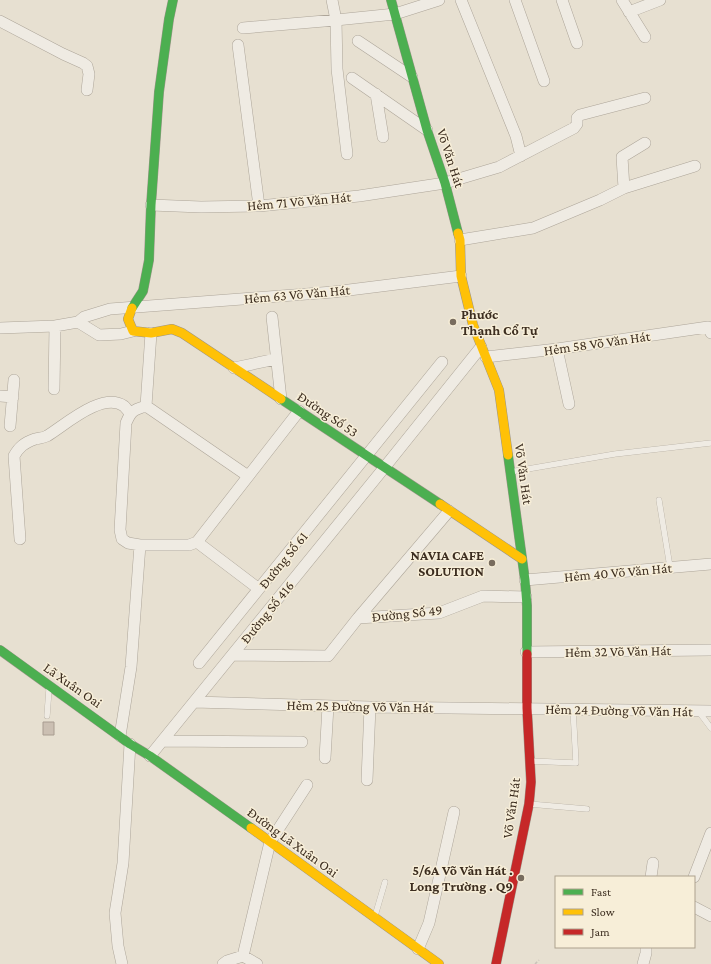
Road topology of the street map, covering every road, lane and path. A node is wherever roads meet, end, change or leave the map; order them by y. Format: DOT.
graph roads {
  1 [pos="173,0"];
  2 [pos="332,0"];
  3 [pos="391,0"];
  4 [pos="439,0"];
  5 [pos="460,0"];
  6 [pos="515,0"];
  7 [pos="562,0"];
  8 [pos="622,0"];
  9 [pos="660,0"];
  10 [pos="629,12"];
  11 [pos="395,14"];
  12 [pos="336,20"];
  13 [pos="0,21"];
  14 [pos="243,28"];
  15 [pos="645,38"];
  16 [pos="358,41"];
  17 [pos="577,43"];
  18 [pos="238,45"];
  19 [pos="412,77"];
  20 [pos="352,78"];
  21 [pos="544,81"];
  22 [pos="87,90"];
  23 [pos="376,94"];
  24 [pos="645,98"];
  25 [pos="427,130"];
  26 [pos="382,137"];
  27 [pos="645,143"];
  28 [pos="347,154"];
  29 [pos="521,156"];
  30 [pos="695,166"];
  31 [pos="445,184"];
  32 [pos="624,188"];
  33 [pos="151,205"];
  34 [pos="259,206"];
  35 [pos="460,240"];
  36 [pos="461,276"];
  37 [pos="132,307"];
  38 [pos="272,317"];
  39 [pos="78,322"];
  40 [pos="55,326"];
  41 [pos="0,328"];
  42 [pos="709,330"];
  43 [pos="133,331"];
  44 [pos="151,333"];
  45 [pos="480,347"];
  46 [pos="557,349"];
  47 [pos="486,357"];
  48 [pos="276,359"];
  49 [pos="442,362"];
  50 [pos="234,368"];
  51 [pos="14,380"];
  52 [pos="54,389"];
  53 [pos="0,396"];
  54 [pos="13,397"];
  55 [pos="281,399"];
  56 [pos="569,404"];
  57 [pos="146,406"];
  58 [pos="299,411"];
  59 [pos="130,413"];
  60 [pos="10,426"];
  61 [pos="711,443"];
  62 [pos="367,456"];
  63 [pos="384,468"];
  64 [pos="510,472"];
  65 [pos="248,476"];
  66 [pos="659,500"];
  67 [pos="448,511"];
  68 [pos="20,539"];
  69 [pos="197,542"];
  70 [pos="140,545"];
  71 [pos="522,560"];
  72 [pos="711,564"];
  73 [pos="670,567"];
  74 [pos="525,580"];
  75 [pos="259,589"];
  76 [pos="526,597"];
  77 [pos="358,618"];
  78 [pos="0,650"];
  79 [pos="711,650"];
  80 [pos="526,652"];
  81 [pos="232,655"];
  82 [pos="200,663"];
  83 [pos="50,686"];
  84 [pos="194,702"];
  85 [pos="328,706"];
  86 [pos="370,707"];
  87 [pos="527,708"];
  88 [pos="573,709"];
  89 [pos="699,712"];
  90 [pos="711,712"];
  91 [pos="47,716"];
  92 [pos="711,728"];
  93 [pos="120,736"];
  94 [pos="163,741"];
  95 [pos="302,742"];
  96 [pos="130,744"];
  97 [pos="150,756"];
  98 [pos="325,758"];
  99 [pos="530,762"];
  100 [pos="367,780"];
  101 [pos="307,785"];
  102 [pos="529,804"];
  103 [pos="587,809"];
  104 [pos="454,812"];
  105 [pos="711,833"];
  106 [pos="270,842"];
  107 [pos="653,863"];
  108 [pos="651,876"];
  109 [pos="694,876"];
  110 [pos="385,882"];
  111 [pos="695,907"];
  112 [pos="710,913"];
  113 [pos="374,918"];
  114 [pos="646,948"];
  115 [pos="418,949"];
  116 [pos="243,956"];
  117 [pos="539,960"];
  118 [pos="122,964"];
  119 [pos="223,964"];
  120 [pos="256,964"];
  121 [pos="439,964"];
  122 [pos="496,964"];
  123 [pos="535,964"];
  124 [pos="643,964"];
  1 -- 33 [label="street"];
  2 -- 12 [label="street"];
  3 -- 11 [label="street, Võ Văn Hát"];
  4 -- 11 [label="street"];
  5 -- 29 [label="street"];
  6 -- 21 [label="street"];
  7 -- 17 [label="street"];
  8 -- 10 [label="street"];
  9 -- 10 [label="street"];
  10 -- 15 [label="street"];
  11 -- 12 [label="street"];
  11 -- 19 [label="street, Võ Văn Hát"];
  12 -- 14 [label="street"];
  12 -- 28 [label="street"];
  13 -- 22 [label="street"];
  16 -- 19 [label="street"];
  18 -- 34 [label="street"];
  19 -- 25 [label="street, Võ Văn Hát"];
  20 -- 23 [label="street"];
  23 -- 25 [label="street"];
  23 -- 26 [label="street"];
  24 -- 29 [label="street, Hẻm 71 Võ Văn Hát"];
  25 -- 31 [label="street, Võ Văn Hát"];
  27 -- 32 [label="street"];
  29 -- 31 [label="street, Hẻm 71 Võ Văn Hát"];
  30 -- 32 [label="street"];
  31 -- 34 [label="street, Hẻm 71 Võ Văn Hát"];
  31 -- 35 [label="street, Võ Văn Hát"];
  32 -- 35 [label="street"];
  33 -- 34 [label="street, Hẻm 71 Võ Văn Hát"];
  33 -- 37 [label="street"];
  35 -- 36 [label="street, Võ Văn Hát"];
  36 -- 37 [label="street, Hẻm 63 Võ Văn Hát"];
  36 -- 45 [label="street, Võ Văn Hát"];
  37 -- 39 [label="street, Hẻm 63 Võ Văn Hát"];
  37 -- 43 [label="street"];
  38 -- 48 [label="street"];
  39 -- 40 [label="street, Hẻm 63 Võ Văn Hát"];
  39 -- 43 [label="street"];
  40 -- 41 [label="street, Hẻm 63 Võ Văn Hát"];
  40 -- 52 [label="street"];
  42 -- 46 [label="street, Hẻm 58 Võ Văn Hát"];
  43 -- 44 [label="street, Đường Số 53"];
  44 -- 50 [label="street, Đường Số 53"];
  44 -- 57 [label="street"];
  45 -- 47 [label="street, Võ Văn Hát"];
  45 -- 63 [label="street, Đường Số 416"];
  46 -- 47 [label="street, Hẻm 58 Võ Văn Hát"];
  46 -- 56 [label="street"];
  47 -- 64 [label="street, Võ Văn Hát"];
  48 -- 50 [label="street"];
  48 -- 55 [label="street"];
  49 -- 62 [label="street, Đường Số 61"];
  50 -- 55 [label="street, Đường Số 53"];
  51 -- 54 [label="street"];
  53 -- 54 [label="street"];
  54 -- 60 [label="street"];
  55 -- 58 [label="street, Đường Số 53"];
  57 -- 59 [label="street"];
  57 -- 65 [label="street"];
  58 -- 62 [label="street, Đường Số 53"];
  58 -- 65 [label="street"];
  59 -- 68 [label="street"];
  59 -- 70 [label="street"];
  61 -- 64 [label="lane"];
  62 -- 63 [label="street, Đường Số 53"];
  62 -- 75 [label="street, Đường Số 61"];
  63 -- 67 [label="street, Đường Số 53"];
  63 -- 81 [label="street, Đường Số 416"];
  64 -- 71 [label="street, Võ Văn Hát"];
  65 -- 69 [label="street"];
  66 -- 73 [label="lane"];
  67 -- 71 [label="street, Đường Số 53"];
  67 -- 77 [label="street"];
  69 -- 70 [label="street"];
  69 -- 75 [label="street"];
  70 -- 93 [label="street"];
  71 -- 74 [label="street, Võ Văn Hát"];
  72 -- 73 [label="street, Hẻm 40 Võ Văn Hát"];
  73 -- 74 [label="street, Hẻm 40 Võ Văn Hát"];
  74 -- 76 [label="street, Võ Văn Hát"];
  75 -- 82 [label="street, Đường Số 61"];
  76 -- 77 [label="street, Đường Số 49"];
  76 -- 80 [label="street, Võ Văn Hát"];
  77 -- 81 [label="street, Đường Số 49"];
  78 -- 83 [label="street, Lã Xuân Oai"];
  79 -- 80 [label="street, Hẻm 32 Võ Văn Hát"];
  80 -- 87 [label="street, Võ Văn Hát"];
  81 -- 84 [label="street, Đường Số 416"];
  83 -- 91 [label="lane"];
  83 -- 93 [label="street, Lã Xuân Oai"];
  84 -- 85 [label="street, Hẻm 25 Đường Võ Văn Hát"];
  84 -- 94 [label="street, Đường Số 416"];
  85 -- 86 [label="street, Hẻm 25 Đường Võ Văn Hát"];
  85 -- 98 [label="street"];
  86 -- 87 [label="street, Hẻm 25 Đường Võ Văn Hát"];
  86 -- 100 [label="street"];
  87 -- 88 [label="street, Hẻm 24 Đường Võ Văn Hát"];
  87 -- 99 [label="street, Võ Văn Hát"];
  88 -- 89 [label="street, Hẻm 24 Đường Võ Văn Hát"];
  88 -- 99 [label="lane"];
  89 -- 90 [label="street, Hẻm 24 Đường Võ Văn Hát"];
  89 -- 92 [label="lane"];
  93 -- 96 [label="street, Lã Xuân Oai"];
  94 -- 95 [label="street"];
  94 -- 97 [label="street, Đường Số 416"];
  96 -- 97 [label="street, Đường Lã Xuân Oai"];
  96 -- 118 [label="street"];
  97 -- 106 [label="street, Đường Lã Xuân Oai"];
  99 -- 102 [label="street, Võ Văn Hát"];
  101 -- 106 [label="street"];
  102 -- 103 [label="lane"];
  102 -- 122 [label="street, Võ Văn Hát"];
  104 -- 115 [label="street"];
  105 -- 109 [label="street"];
  106 -- 113 [label="street, Đường Lã Xuân Oai"];
  106 -- 116 [label="street"];
  107 -- 108 [label="street"];
  110 -- 113 [label="lane"];
  111 -- 112 [label="street"];
  113 -- 115 [label="street, Đường Lã Xuân Oai"];
  114 -- 124 [label="street"];
  115 -- 121 [label="street, Đường Lã Xuân Oai"];
  116 -- 119 [label="street"];
  116 -- 120 [label="street"];
  117 -- 123 [label="path"];
}
